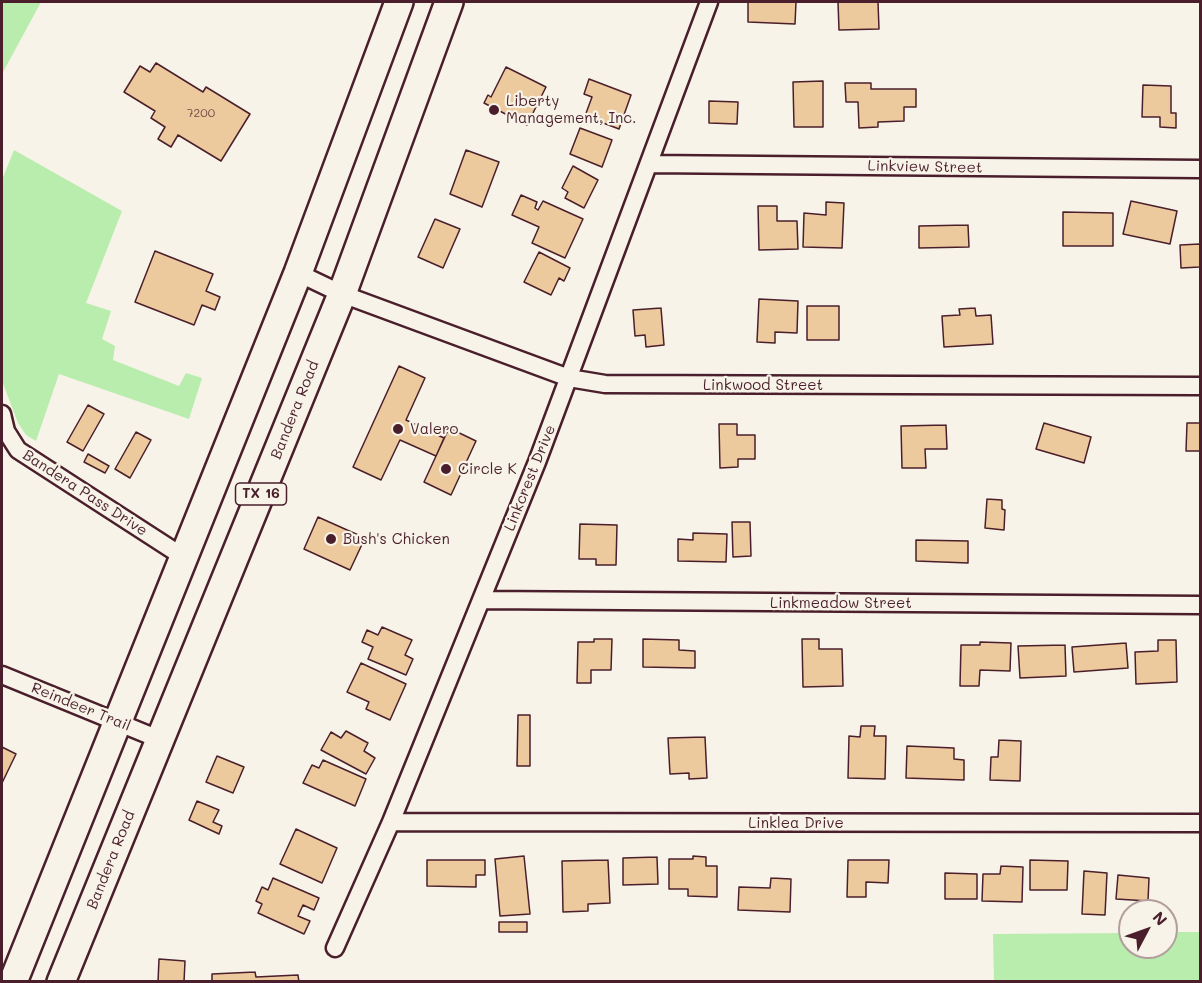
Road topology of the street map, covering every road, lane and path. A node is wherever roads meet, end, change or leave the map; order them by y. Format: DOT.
graph roads {
  1 [pos="399,2"];
  2 [pos="449,2"];
  3 [pos="709,2"];
  4 [pos="649,164"];
  5 [pos="1200,169"];
  6 [pos="298,273"];
  7 [pos="342,294"];
  8 [pos="569,378"];
  9 [pos="1200,386"];
  10 [pos="2,414"];
  11 [pos="185,558"];
  12 [pos="481,600"];
  13 [pos="1200,605"];
  14 [pos="2,675"];
  15 [pos="117,722"];
  16 [pos="161,740"];
  17 [pos="391,822"];
  18 [pos="1200,823"];
  19 [pos="335,948"];
  20 [pos="13,981"];
  21 [pos="61,981"];
  1 -- 6 [label="main road, TX 16"];
  2 -- 7 [label="main road, Bandera Road / TX 16"];
  3 -- 4 [label="street, Linkcrest Drive"];
  4 -- 5 [label="street, Linkview Street"];
  4 -- 8 [label="street, Linkcrest Drive"];
  6 -- 7 [label="street, Linkwood Street"];
  6 -- 11 [label="main road, TX 16"];
  7 -- 8 [label="street, Linkwood Street"];
  7 -- 16 [label="main road, Bandera Road / TX 16"];
  8 -- 9 [label="street, Linkwood Street"];
  8 -- 12 [label="street, Linkcrest Drive"];
  10 -- 11 [label="street, Bandera Pass Drive"];
  11 -- 15 [label="main road, TX 16"];
  12 -- 13 [label="street, Linkmeadow Street"];
  12 -- 17 [label="street, Linkcrest Drive"];
  14 -- 15 [label="street, Reindeer Trail"];
  15 -- 16 [label="street, Reindeer Trail"];
  15 -- 20 [label="main road, TX 16"];
  16 -- 21 [label="main road, Bandera Road / TX 16"];
  17 -- 18 [label="street, Linklea Drive"];
  17 -- 19 [label="street, Linkcrest Drive"];
}
